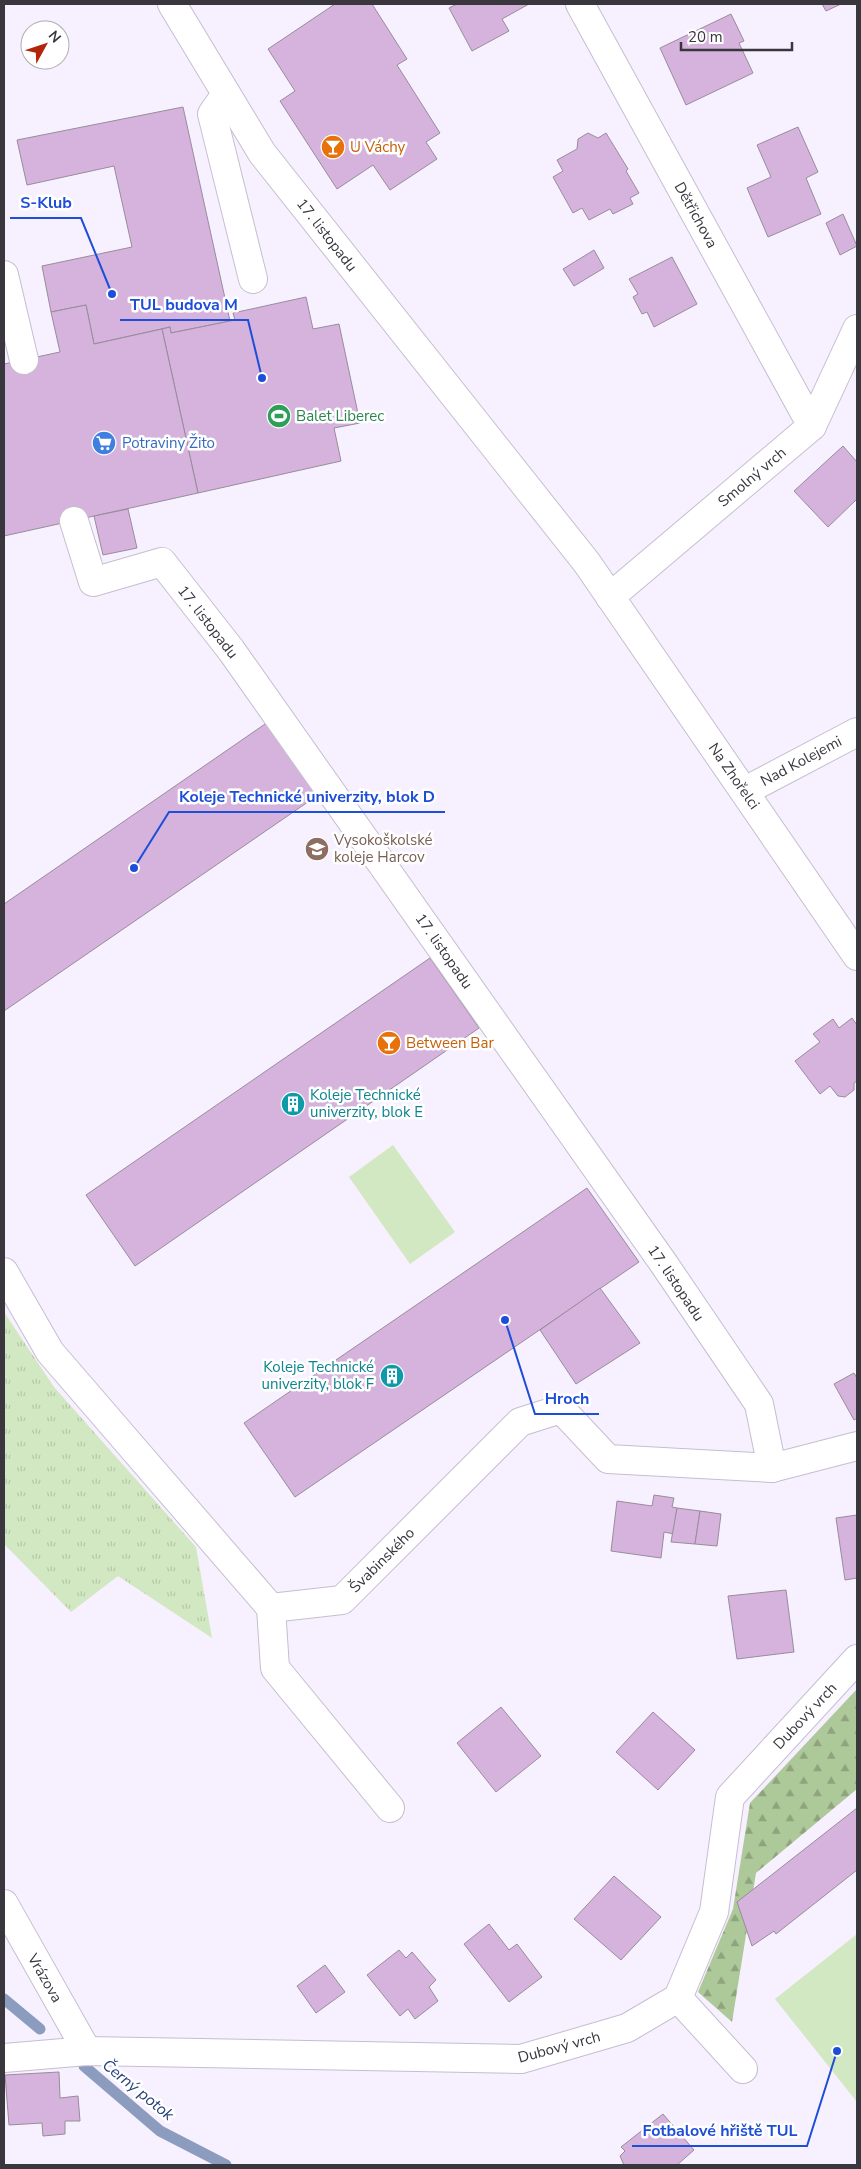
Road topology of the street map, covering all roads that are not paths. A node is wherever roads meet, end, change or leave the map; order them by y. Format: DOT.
graph roads {
  1 [pos="172,4"];
  2 [pos="580,4"];
  3 [pos="226,94"];
  4 [pos="4,275"];
  5 [pos="253,279"];
  6 [pos="857,329"];
  7 [pos="24,360"];
  8 [pos="812,426"];
  9 [pos="74,520"];
  10 [pos="610,597"];
  11 [pos="857,732"];
  12 [pos="745,791"];
  13 [pos="857,956"];
  14 [pos="4,1272"];
  15 [pos="857,1446"];
  16 [pos="772,1468"];
  17 [pos="270,1608"];
  18 [pos="857,1659"];
  19 [pos="390,1808"];
  20 [pos="4,1904"];
  21 [pos="678,1998"];
  22 [pos="87,2051"];
  23 [pos="4,2058"];
  24 [pos="743,2069"];
  1 -- 3 [label="street, 17. listopadu"];
  2 -- 8 [label="street, Dětřichova"];
  3 -- 5 [label="street"];
  3 -- 10 [label="street, 17. listopadu"];
  4 -- 7 [label="street"];
  6 -- 8 [label="street, Smolný vrch"];
  8 -- 10 [label="street, Smolný vrch"];
  9 -- 16 [label="street, 17. listopadu"];
  10 -- 12 [label="street, Na Zhořelci"];
  11 -- 12 [label="street, Nad Kolejemi"];
  12 -- 13 [label="street, Na Zhořelci"];
  14 -- 17 [label="street"];
  15 -- 16 [label="street, Švabinského"];
  16 -- 17 [label="street, Švabinského"];
  17 -- 19 [label="street"];
  18 -- 21 [label="street, Dubový vrch"];
  20 -- 22 [label="street, Vrázova"];
  21 -- 22 [label="street, Dubový vrch"];
  21 -- 24 [label="street"];
  22 -- 23 [label="street, Dubový vrch"];
}
